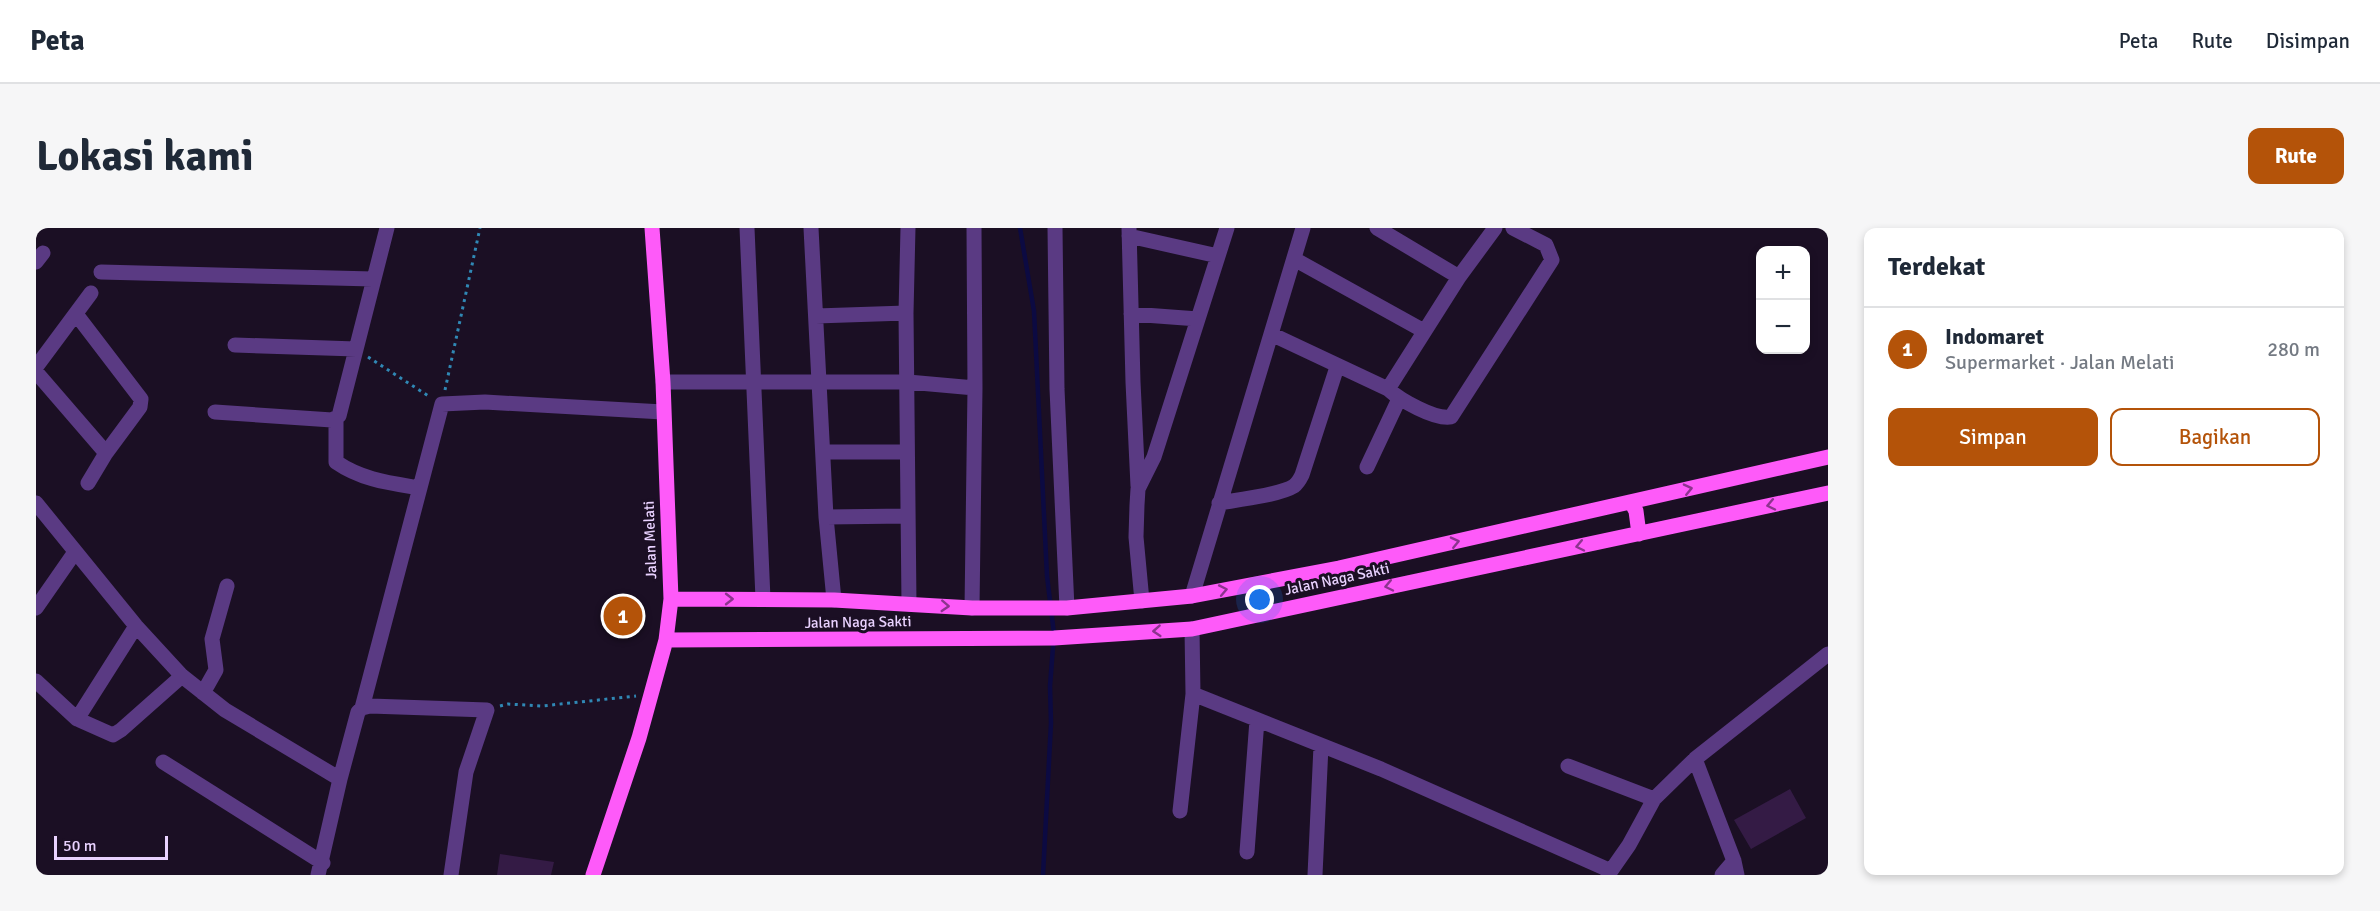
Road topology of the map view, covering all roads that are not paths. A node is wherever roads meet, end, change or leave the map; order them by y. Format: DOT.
graph roads {
  1 [pos="387,228"];
  2 [pos="652,228"];
  3 [pos="747,228"];
  4 [pos="811,228"];
  5 [pos="908,228"];
  6 [pos="974,228"];
  7 [pos="1055,228"];
  8 [pos="1227,228"];
  9 [pos="1303,228"];
  10 [pos="1377,228"];
  11 [pos="1495,228"];
  12 [pos="1513,228"];
  13 [pos="1129,232"];
  14 [pos="1218,256"];
  15 [pos="1294,259"];
  16 [pos="101,272"];
  17 [pos="1459,277"];
  18 [pos="373,279"];
  19 [pos="92,293"];
  20 [pos="906,313"];
  21 [pos="76,314"];
  22 [pos="1131,314"];
  23 [pos="816,316"];
  24 [pos="1198,319"];
  25 [pos="1424,332"];
  26 [pos="1271,334"];
  27 [pos="235,345"];
  28 [pos="356,349"];
  29 [pos="1337,367"];
  30 [pos="36,369"];
  31 [pos="819,381"];
  32 [pos="663,382"];
  33 [pos="908,382"];
  34 [pos="753,383"];
  35 [pos="975,388"];
  36 [pos="1394,394"];
  37 [pos="215,412"];
  38 [pos="663,412"];
  39 [pos="336,418"];
  40 [pos="823,452"];
  41 [pos="907,452"];
  42 [pos="106,453"];
  43 [pos="1828,457"];
  44 [pos="1367,467"];
  45 [pos="88,483"];
  46 [pos="420,488"];
  47 [pos="1138,489"];
  48 [pos="1828,493"];
  49 [pos="1631,502"];
  50 [pos="36,503"];
  51 [pos="1219,503"];
  52 [pos="907,516"];
  53 [pos="826,517"];
  54 [pos="1639,534"];
  55 [pos="75,552"];
  56 [pos="227,585"];
  57 [pos="1192,596"];
  58 [pos="671,599"];
  59 [pos="763,599"];
  60 [pos="834,600"];
  61 [pos="1142,601"];
  62 [pos="909,604"];
  63 [pos="36,608"];
  64 [pos="972,608"];
  65 [pos="1067,608"];
  66 [pos="136,626"];
  67 [pos="1191,629"];
  68 [pos="666,640"];
  69 [pos="1828,654"];
  70 [pos="182,676"];
  71 [pos="36,681"];
  72 [pos="204,693"];
  73 [pos="1193,694"];
  74 [pos="362,708"];
  75 [pos="76,719"];
  76 [pos="1257,720"];
  77 [pos="1321,746"];
  78 [pos="1695,759"];
  79 [pos="163,762"];
  80 [pos="1568,766"];
  81 [pos="340,779"];
  82 [pos="1654,799"];
  83 [pos="1180,811"];
  84 [pos="1248,852"];
  85 [pos="1736,868"];
  86 [pos="320,869"];
  87 [pos="1608,873"];
  88 [pos="451,875"];
  89 [pos="593,875"];
  90 [pos="1315,875"];
  91 [pos="1722,875"];
  1 -- 18 [label="street"];
  2 -- 32 [label="main road, Jalan Melati"];
  3 -- 34 [label="street"];
  4 -- 23 [label="street"];
  5 -- 20 [label="street"];
  6 -- 35 [label="street"];
  7 -- 65 [label="street"];
  8 -- 14 [label="street"];
  9 -- 15 [label="street"];
  10 -- 17 [label="street"];
  11 -- 17 [label="street"];
  12 -- 36 [label="street"];
  13 -- 14 [label="street"];
  13 -- 22 [label="street"];
  14 -- 24 [label="street"];
  15 -- 25 [label="street"];
  15 -- 26 [label="street"];
  16 -- 18 [label="street"];
  17 -- 25 [label="street"];
  18 -- 28 [label="street"];
  19 -- 21 [label="street"];
  20 -- 23 [label="street"];
  20 -- 33 [label="street"];
  21 -- 30 [label="street"];
  21 -- 42 [label="street"];
  22 -- 24 [label="street"];
  22 -- 47 [label="street"];
  23 -- 31 [label="street"];
  24 -- 47 [label="street"];
  25 -- 36 [label="street"];
  26 -- 29 [label="street"];
  26 -- 51 [label="street"];
  27 -- 28 [label="street"];
  28 -- 39 [label="street"];
  29 -- 36 [label="street"];
  29 -- 51 [label="street"];
  30 -- 42 [label="street"];
  31 -- 33 [label="street"];
  31 -- 34 [label="street"];
  31 -- 40 [label="street"];
  32 -- 34 [label="street"];
  32 -- 38 [label="main road, Jalan Melati"];
  33 -- 35 [label="street"];
  33 -- 41 [label="street"];
  34 -- 59 [label="street"];
  35 -- 64 [label="street"];
  36 -- 44 [label="street"];
  37 -- 39 [label="street"];
  38 -- 46 [label="street"];
  38 -- 58 [label="main road, Jalan Melati"];
  39 -- 46 [label="street"];
  40 -- 41 [label="street"];
  40 -- 53 [label="street"];
  41 -- 52 [label="street"];
  42 -- 45 [label="street"];
  49 -- 43 [label="main road, Jalan Naga Sakti, one-way"];
  46 -- 74 [label="street"];
  47 -- 61 [label="street"];
  48 -- 54 [label="main road, Jalan Naga Sakti, one-way"];
  49 -- 54 [label="main road"];
  57 -- 49 [label="main road, Jalan Naga Sakti, one-way"];
  50 -- 55 [label="street"];
  51 -- 57 [label="street"];
  52 -- 53 [label="street"];
  52 -- 62 [label="street"];
  53 -- 60 [label="street"];
  54 -- 67 [label="main road, Jalan Naga Sakti, one-way"];
  55 -- 63 [label="street"];
  55 -- 66 [label="street"];
  56 -- 72 [label="street"];
  57 -- 61 [label="main road, Jalan Naga Sakti"];
  58 -- 59 [label="main road, Jalan Naga Sakti, one-way"];
  58 -- 68 [label="main road, Jalan Melati"];
  59 -- 60 [label="main road, Jalan Naga Sakti"];
  60 -- 62 [label="main road, Jalan Naga Sakti"];
  61 -- 65 [label="main road, Jalan Naga Sakti"];
  62 -- 64 [label="main road, Jalan Naga Sakti, one-way"];
  64 -- 65 [label="main road, Jalan Naga Sakti"];
  66 -- 70 [label="street"];
  66 -- 75 [label="street"];
  67 -- 68 [label="main road, Jalan Naga Sakti, one-way"];
  67 -- 73 [label="street"];
  68 -- 89 [label="main road, Jalan Melati"];
  69 -- 78 [label="street"];
  70 -- 72 [label="street"];
  70 -- 75 [label="street"];
  71 -- 75 [label="street"];
  72 -- 81 [label="street"];
  73 -- 76 [label="street"];
  73 -- 83 [label="street"];
  74 -- 81 [label="street"];
  74 -- 88 [label="street"];
  76 -- 77 [label="street"];
  76 -- 84 [label="street"];
  77 -- 87 [label="street"];
  77 -- 90 [label="street"];
  78 -- 82 [label="street"];
  78 -- 85 [label="street"];
  79 -- 86 [label="street"];
  80 -- 82 [label="street"];
  81 -- 86 [label="street"];
  82 -- 87 [label="street"];
  85 -- 91 [label="street"];
}
